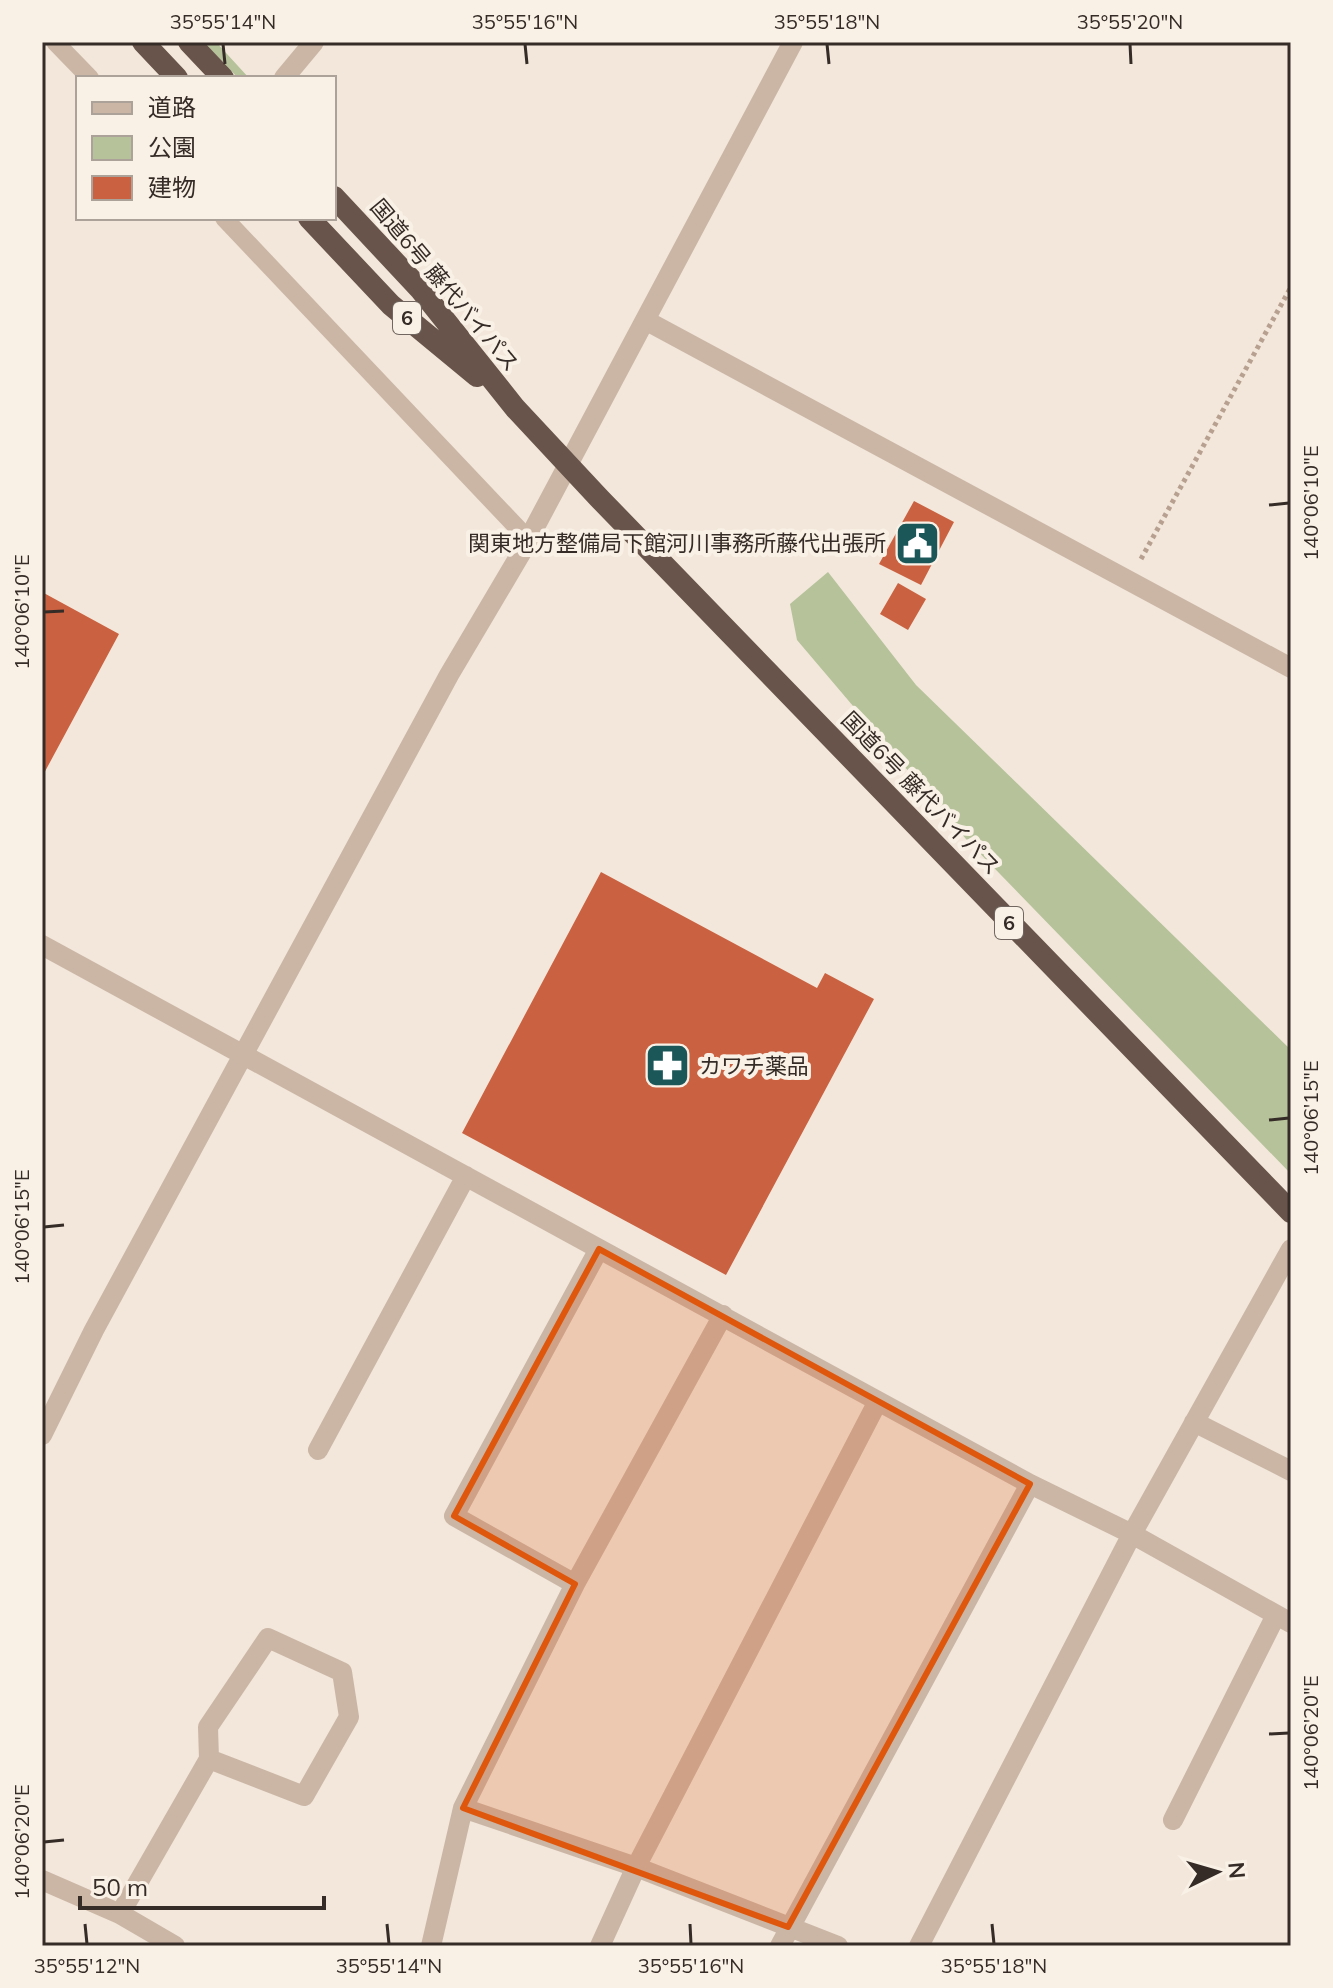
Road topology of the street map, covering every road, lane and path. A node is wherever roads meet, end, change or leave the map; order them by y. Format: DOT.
graph roads {
  1 [pos="55,42"];
  2 [pos="143,42"];
  3 [pos="189,42"];
  4 [pos="314,42"];
  5 [pos="793,42"];
  6 [pos="88,76"];
  7 [pos="175,76"];
  8 [pos="221,76"];
  9 [pos="286,76"];
  10 [pos="336,199"];
  11 [pos="226,220"];
  12 [pos="311,220"];
  13 [pos="1291,287"];
  14 [pos="645,320"];
  15 [pos="515,408"];
  16 [pos="567,463"];
  17 [pos="528,539"];
  18 [pos="1129,580"];
  19 [pos="1291,668"];
  20 [pos="42,945"];
  21 [pos="246,1055"];
  22 [pos="466,1176"];
  23 [pos="1291,1212"];
  24 [pos="599,1249"];
  25 [pos="1291,1249"];
  26 [pos="723,1315"];
  27 [pos="878,1401"];
  28 [pos="1194,1422"];
  29 [pos="42,1435"];
  30 [pos="318,1450"];
  31 [pos="1291,1471"];
  32 [pos="1030,1484"];
  33 [pos="1132,1534"];
  34 [pos="575,1584"];
  35 [pos="1284,1619"];
  36 [pos="209,1759"];
  37 [pos="463,1808"];
  38 [pos="1173,1820"];
  39 [pos="636,1867"];
  40 [pos="42,1880"];
  41 [pos="120,1914"];
  42 [pos="784,1936"];
  43 [pos="175,1946"];
  44 [pos="431,1946"];
  45 [pos="600,1946"];
  46 [pos="838,1946"];
  47 [pos="919,1946"];
  1 -- 6 [label="lane"];
  2 -- 7 [label="highway"];
  3 -- 8 [label="highway"];
  4 -- 9 [label="street"];
  5 -- 14 [label="street"];
  10 -- 15 [label="highway, 国道6号 藤代バイパス / 6"];
  11 -- 17 [label="lane"];
  12 -- 15 [label="highway, 国道6号 藤代バイパス / 6"];
  13 -- 18 [label="path"];
  14 -- 16 [label="street"];
  14 -- 18 [label="street"];
  15 -- 16 [label="highway, 国道6号 藤代バイパス / 6"];
  16 -- 17 [label="street"];
  16 -- 23 [label="highway, 国道6号 藤代バイパス / 6"];
  17 -- 21 [label="street"];
  18 -- 19 [label="street"];
  20 -- 21 [label="street"];
  21 -- 22 [label="street"];
  21 -- 29 [label="street"];
  22 -- 24 [label="street"];
  22 -- 30 [label="street"];
  24 -- 26 [label="street"];
  24 -- 34 [label="street"];
  25 -- 28 [label="street"];
  26 -- 27 [label="street"];
  26 -- 34 [label="street"];
  27 -- 32 [label="street"];
  27 -- 39 [label="street"];
  28 -- 31 [label="street"];
  28 -- 33 [label="street"];
  32 -- 33 [label="street"];
  32 -- 42 [label="street"];
  33 -- 35 [label="street"];
  33 -- 47 [label="street"];
  34 -- 37 [label="street"];
  35 -- 38 [label="street"];
  36 -- 36 [label="street"];
  36 -- 41 [label="street"];
  37 -- 39 [label="street"];
  37 -- 44 [label="street"];
  39 -- 42 [label="street"];
  39 -- 45 [label="street"];
  40 -- 41 [label="street"];
  41 -- 43 [label="street"];
  42 -- 46 [label="street"];
}
